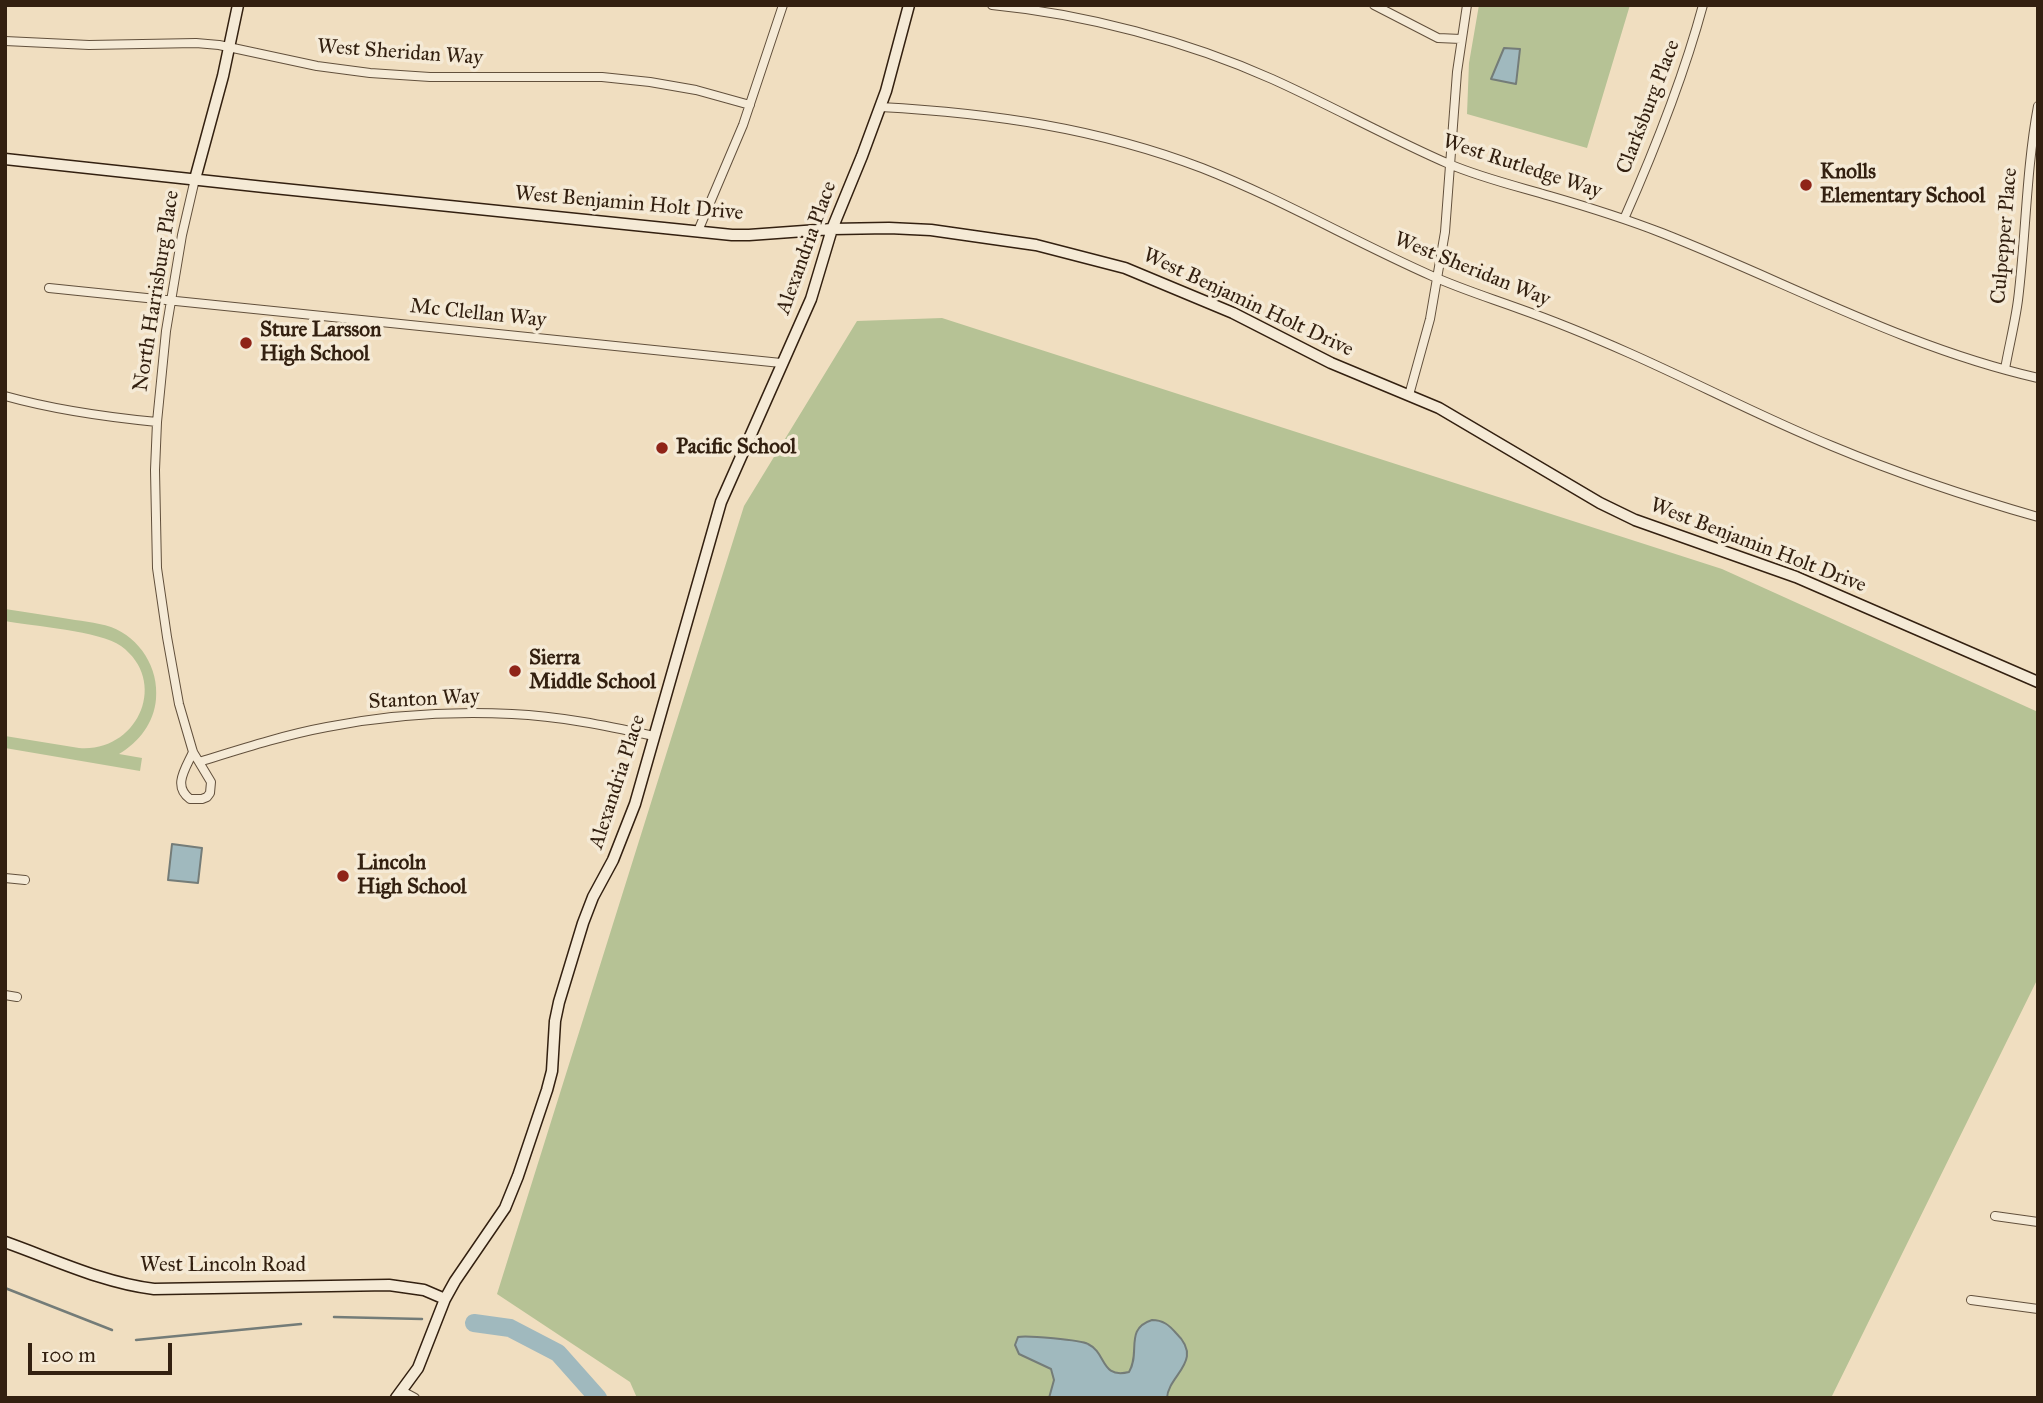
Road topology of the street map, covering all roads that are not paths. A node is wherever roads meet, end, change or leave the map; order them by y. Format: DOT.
graph roads {
  1 [pos="238,5"];
  2 [pos="783,5"];
  3 [pos="909,5"];
  4 [pos="992,5"];
  5 [pos="1374,5"];
  6 [pos="1467,5"];
  7 [pos="1703,5"];
  8 [pos="1461,39"];
  9 [pos="5,41"];
  10 [pos="229,47"];
  11 [pos="750,105"];
  12 [pos="2038,106"];
  13 [pos="880,107"];
  14 [pos="5,159"];
  15 [pos="1450,165"];
  16 [pos="195,179"];
  17 [pos="1624,219"];
  18 [pos="832,229"];
  19 [pos="698,231"];
  20 [pos="1437,278"];
  21 [pos="49,288"];
  22 [pos="171,299"];
  23 [pos="781,363"];
  24 [pos="2005,369"];
  25 [pos="2038,378"];
  26 [pos="1409,395"];
  27 [pos="5,397"];
  28 [pos="157,422"];
  29 [pos="2038,517"];
  30 [pos="2038,682"];
  31 [pos="654,736"];
  32 [pos="193,752"];
  33 [pos="199,762"];
  34 [pos="5,878"];
  35 [pos="25,880"];
  36 [pos="5,995"];
  37 [pos="17,997"];
  38 [pos="1995,1216"];
  39 [pos="2038,1222"];
  40 [pos="5,1242"];
  41 [pos="445,1299"];
  42 [pos="1971,1300"];
  43 [pos="2038,1309"];
  44 [pos="399,1394"];
  45 [pos="415,1398"];
  1 -- 10 [label="main road, North Harrisburg Place"];
  2 -- 11 [label="street"];
  3 -- 13 [label="main road, Alexandria Place"];
  4 -- 15 [label="street, West Rutledge Way"];
  5 -- 8 [label="street"];
  6 -- 8 [label="street"];
  7 -- 17 [label="street, Clarksburg Place"];
  8 -- 15 [label="street"];
  9 -- 10 [label="street, West Sheridan Way"];
  10 -- 11 [label="street, West Sheridan Way"];
  10 -- 16 [label="main road, North Harrisburg Place"];
  11 -- 19 [label="street"];
  12 -- 24 [label="street, Culpepper Place"];
  13 -- 18 [label="main road, Alexandria Place"];
  13 -- 20 [label="street, West Sheridan Way"];
  14 -- 16 [label="main road, West Benjamin Holt Drive"];
  15 -- 17 [label="street, West Rutledge Way"];
  15 -- 20 [label="street"];
  16 -- 19 [label="main road, West Benjamin Holt Drive"];
  16 -- 22 [label="street, North Harrisburg Place"];
  17 -- 24 [label="street, West Rutledge Way"];
  18 -- 19 [label="main road, West Benjamin Holt Drive"];
  18 -- 23 [label="main road, Alexandria Place"];
  18 -- 26 [label="main road, West Benjamin Holt Drive"];
  20 -- 26 [label="street"];
  20 -- 29 [label="street, West Sheridan Way"];
  21 -- 22 [label="street, Mc Clellan Way"];
  22 -- 23 [label="street, Mc Clellan Way"];
  22 -- 28 [label="street, North Harrisburg Place"];
  23 -- 31 [label="main road, Alexandria Place"];
  24 -- 25 [label="street, West Rutledge Way"];
  26 -- 30 [label="main road, West Benjamin Holt Drive"];
  27 -- 28 [label="street"];
  28 -- 32 [label="street, North Harrisburg Place"];
  31 -- 33 [label="street, Stanton Way"];
  31 -- 41 [label="main road, Alexandria Place"];
  32 -- 33 [label="street, North Harrisburg Place"];
  32 -- 33 [label="street, North Harrisburg Place"];
  34 -- 35 [label="street"];
  36 -- 37 [label="street"];
  38 -- 39 [label="street"];
  40 -- 41 [label="main road, West Lincoln Road"];
  41 -- 44 [label="main road, Alexandria Place"];
  42 -- 43 [label="street"];
  44 -- 45 [label="street"];
}
